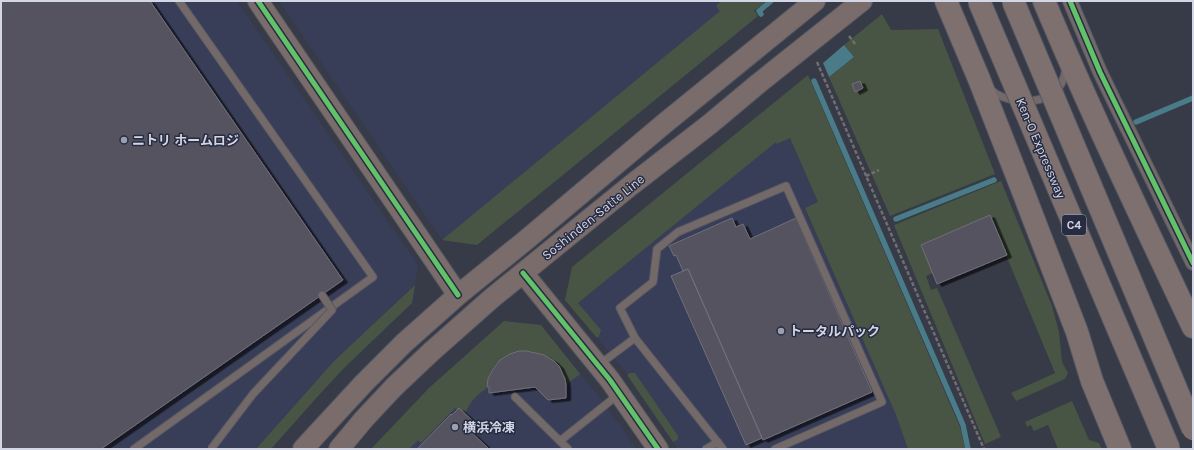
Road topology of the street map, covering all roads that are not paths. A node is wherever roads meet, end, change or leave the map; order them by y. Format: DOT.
graph roads {
  1 [pos="179,1"];
  2 [pos="258,1"];
  3 [pos="815,1"];
  4 [pos="862,1"];
  5 [pos="946,1"];
  6 [pos="979,1"];
  7 [pos="1013,1"];
  8 [pos="1044,1"];
  9 [pos="1070,1"];
  10 [pos="1066,54"];
  11 [pos="979,79"];
  12 [pos="1193,263"];
  13 [pos="522,273"];
  14 [pos="322,295"];
  15 [pos="458,295"];
  16 [pos="1193,327"];
  17 [pos="635,338"];
  18 [pos="598,366"];
  19 [pos="619,394"];
  20 [pos="515,397"];
  21 [pos="1193,429"];
  22 [pos="560,441"];
  23 [pos="718,442"];
  24 [pos="134,449"];
  25 [pos="211,449"];
  26 [pos="303,449"];
  27 [pos="339,449"];
  28 [pos="568,449"];
  29 [pos="658,449"];
  30 [pos="706,449"];
  31 [pos="723,449"];
  32 [pos="776,449"];
  33 [pos="1120,449"];
  34 [pos="1169,449"];
  1 -- 24 [label="lane"];
  2 -- 15 [label="main road"];
  3 -- 15 [label="main road, Soshinden-Satte Line"];
  4 -- 13 [label="main road, Soshinden-Satte Line"];
  5 -- 11 [label="highway"];
  6 -- 34 [label="highway, Ken-O Expressway / C4, bridge"];
  7 -- 21 [label="highway, C4, bridge"];
  8 -- 10 [label="highway"];
  9 -- 12 [label="street"];
  10 -- 11 [label="lane"];
  10 -- 16 [label="highway"];
  11 -- 33 [label="highway"];
  13 -- 18 [label="main road"];
  13 -- 27 [label="main road, Soshinden-Satte Line"];
  14 -- 25 [label="lane, bridge"];
  15 -- 26 [label="main road, Soshinden-Satte Line"];
  17 -- 18 [label="lane"];
  17 -- 23 [label="lane"];
  17 -- 32 [label="lane"];
  18 -- 19 [label="main road"];
  19 -- 22 [label="lane"];
  19 -- 29 [label="main road"];
  20 -- 22 [label="lane"];
  22 -- 28 [label="lane"];
  23 -- 30 [label="lane"];
  23 -- 31 [label="lane"];
}
